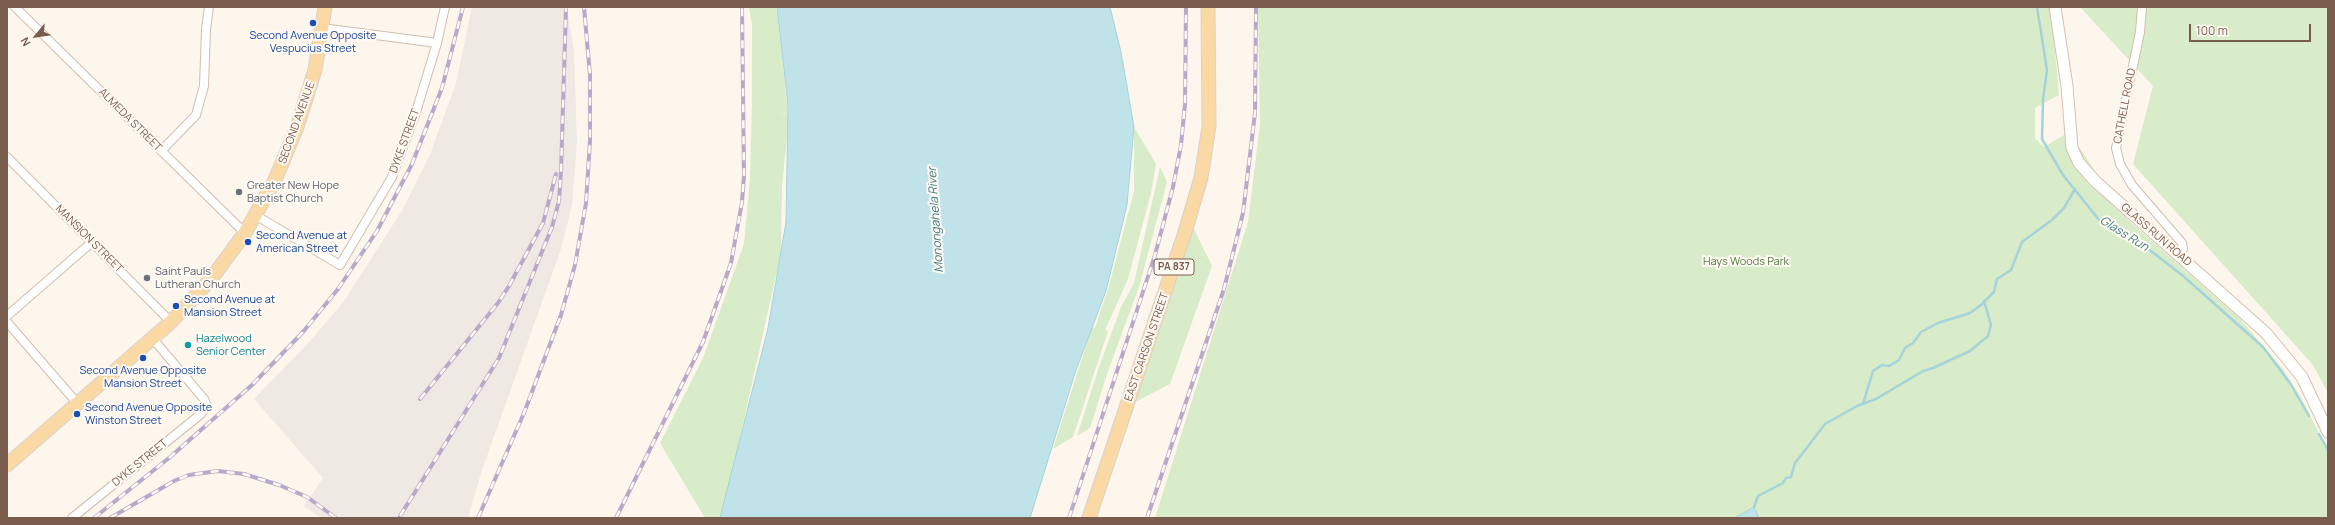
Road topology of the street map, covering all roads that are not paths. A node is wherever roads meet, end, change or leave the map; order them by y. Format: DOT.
graph roads {
  1 [pos="15,7"];
  2 [pos="209,7"];
  3 [pos="325,7"];
  4 [pos="445,7"];
  5 [pos="1208,7"];
  6 [pos="2055,7"];
  7 [pos="2142,7"];
  8 [pos="322,28"];
  9 [pos="437,43"];
  10 [pos="161,151"];
  11 [pos="7,157"];
  12 [pos="255,215"];
  13 [pos="245,233"];
  14 [pos="92,242"];
  15 [pos="2180,255"];
  16 [pos="7,316"];
  17 [pos="7,322"];
  18 [pos="171,322"];
  19 [pos="153,339"];
  20 [pos="78,404"];
  21 [pos="2328,432"];
  22 [pos="7,465"];
  23 [pos="72,518"];
  24 [pos="1089,518"];
  1 -- 10 [label="street, ALMEDA STREET"];
  2 -- 10 [label="street"];
  3 -- 8 [label="main road, SECOND AVENUE"];
  4 -- 9 [label="street, DYKE STREET"];
  5 -- 24 [label="main road, EAST CARSON STREET / PA 837"];
  6 -- 15 [label="main road, GLASS RUN ROAD"];
  7 -- 15 [label="street, CATHELL ROAD"];
  8 -- 9 [label="street"];
  8 -- 12 [label="main road, SECOND AVENUE"];
  9 -- 12 [label="street, DYKE STREET"];
  10 -- 13 [label="street, ALMEDA STREET"];
  11 -- 14 [label="street, MANSION STREET"];
  12 -- 13 [label="main road, SECOND AVENUE"];
  13 -- 18 [label="main road, SECOND AVENUE"];
  14 -- 16 [label="street"];
  14 -- 18 [label="street, MANSION STREET"];
  15 -- 21 [label="main road, GLASS RUN ROAD"];
  17 -- 20 [label="street"];
  18 -- 19 [label="main road, SECOND AVENUE"];
  19 -- 20 [label="main road, SECOND AVENUE"];
  19 -- 23 [label="street, DYKE STREET"];
  20 -- 22 [label="main road, SECOND AVENUE"];
}
